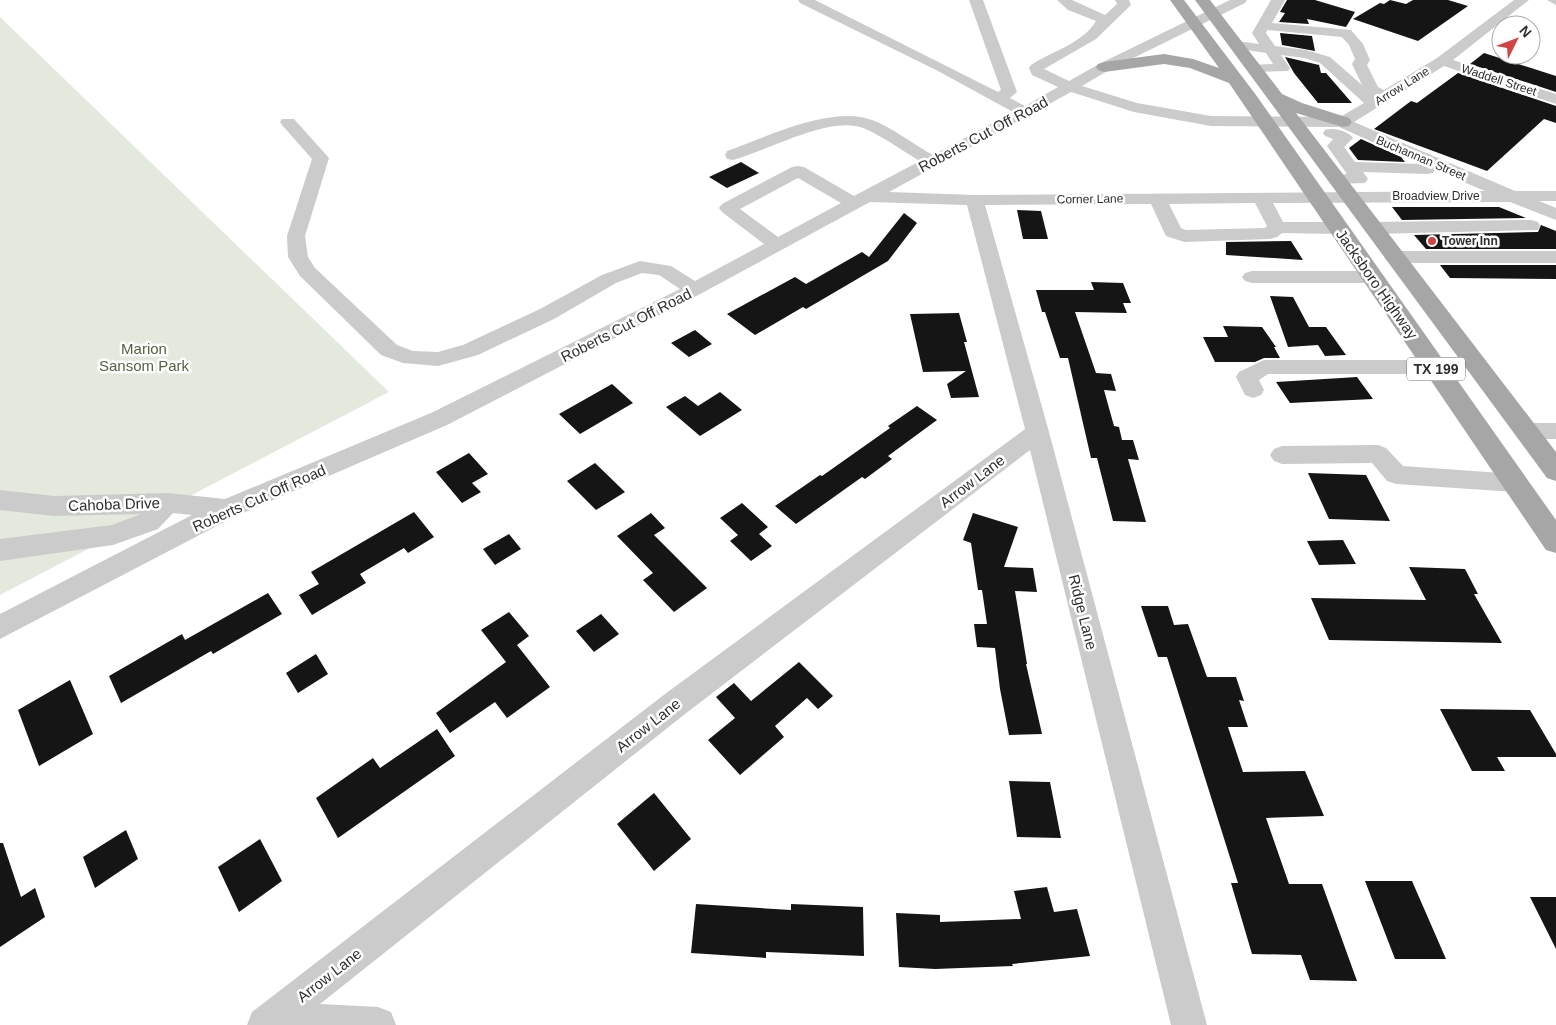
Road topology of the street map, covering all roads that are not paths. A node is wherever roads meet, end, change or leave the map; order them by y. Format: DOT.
graph roads {
  1 [pos="805,0"];
  2 [pos="976,0"];
  3 [pos="1064,0"];
  4 [pos="1122,0"];
  5 [pos="1177,0"];
  6 [pos="1240,0"];
  7 [pos="1278,0"];
  8 [pos="1522,0"];
  9 [pos="1207,7"];
  10 [pos="1193,23"];
  11 [pos="1264,26"];
  12 [pos="1100,28"];
  13 [pos="1237,45"];
  14 [pos="1270,49"];
  15 [pos="1442,61"];
  16 [pos="1104,67"];
  17 [pos="1255,68"];
  18 [pos="1037,72"];
  19 [pos="1003,76"];
  20 [pos="1235,79"];
  21 [pos="1071,87"];
  22 [pos="1274,93"];
  23 [pos="998,98"];
  24 [pos="1556,99"];
  25 [pos="1379,100"];
  26 [pos="1025,112"];
  27 [pos="1264,121"];
  28 [pos="288,122"];
  29 [pos="1295,122"];
  30 [pos="1337,127"];
  31 [pos="733,155"];
  32 [pos="1319,155"];
  33 [pos="932,161"];
  34 [pos="1428,167"];
  35 [pos="1456,172"];
  36 [pos="1349,180"];
  37 [pos="1508,195"];
  38 [pos="1556,196"];
  39 [pos="1260,197"];
  40 [pos="1316,197"];
  41 [pos="1157,198"];
  42 [pos="859,200"];
  43 [pos="975,200"];
  44 [pos="1556,215"];
  45 [pos="1531,226"];
  46 [pos="1276,227"];
  47 [pos="1338,228"];
  48 [pos="1373,228"];
  49 [pos="777,245"];
  50 [pos="1394,257"];
  51 [pos="1556,257"];
  52 [pos="1252,276"];
  53 [pos="1372,277"];
  54 [pos="695,289"];
  55 [pos="1434,367"];
  56 [pos="1253,390"];
  57 [pos="1526,431"];
  58 [pos="1556,431"];
  59 [pos="1037,432"];
  60 [pos="1282,455"];
  61 [pos="1556,471"];
  62 [pos="1515,483"];
  63 [pos="0,500"];
  64 [pos="168,503"];
  65 [pos="228,509"];
  66 [pos="1556,542"];
  67 [pos="0,550"];
  68 [pos="0,627"];
  69 [pos="267,1023"];
  70 [pos="378,1025"];
  71 [pos="1189,1025"];
  1 -- 23 [label="street"];
  2 -- 19 [label="street"];
  3 -- 12 [label="street"];
  4 -- 12 [label="street"];
  5 -- 10 [label="main road, TX 199"];
  6 -- 9 [label="street, Roberts Cut Off Road"];
  7 -- 11 [label="street"];
  8 -- 15 [label="street, Arrow Lane"];
  9 -- 10 [label="street, Roberts Cut Off Road"];
  9 -- 13 [label="main road, TX 199"];
  10 -- 16 [label="street, Roberts Cut Off Road"];
  10 -- 20 [label="main road, TX 199"];
  11 -- 14 [label="street"];
  11 -- 25 [label="street"];
  12 -- 18 [label="street"];
  13 -- 14 [label="street"];
  13 -- 17 [label="main road, TX 199"];
  14 -- 17 [label="street"];
  14 -- 25 [label="street"];
  15 -- 24 [label="street, Waddell Street"];
  15 -- 25 [label="street, Arrow Lane"];
  16 -- 20 [label="main road"];
  16 -- 21 [label="street, Roberts Cut Off Road"];
  17 -- 22 [label="main road, TX 199"];
  18 -- 19 [label="street"];
  18 -- 21 [label="street"];
  19 -- 23 [label="street"];
  20 -- 27 [label="main road, Jacksboro Highway / TX 199"];
  21 -- 26 [label="street, Roberts Cut Off Road"];
  21 -- 27 [label="street"];
  22 -- 29 [label="main road, Jacksboro Highway / TX 199"];
  22 -- 30 [label="main road"];
  23 -- 26 [label="street"];
  25 -- 30 [label="street, Arrow Lane"];
  26 -- 33 [label="street, Roberts Cut Off Road"];
  27 -- 29 [label="street"];
  27 -- 40 [label="main road, Jacksboro Highway / TX 199"];
  28 -- 54 [label="street"];
  29 -- 30 [label="street"];
  29 -- 32 [label="main road, Jacksboro Highway / TX 199"];
  30 -- 32 [label="main road"];
  30 -- 34 [label="street, Buchannan Street"];
  30 -- 36 [label="street"];
  31 -- 33 [label="street"];
  32 -- 36 [label="main road, Jacksboro Highway / TX 199"];
  33 -- 42 [label="street, Roberts Cut Off Road"];
  34 -- 35 [label="street"];
  34 -- 35 [label="street, Buchannan Street"];
  34 -- 36 [label="street"];
  35 -- 37 [label="street, Buchannan Street"];
  36 -- 37 [label="street, Broadview Drive"];
  36 -- 40 [label="street, Broadview Drive"];
  36 -- 48 [label="main road, Jacksboro Highway / TX 199"];
  37 -- 38 [label="street, Broadview Drive"];
  37 -- 44 [label="street, Buchannan Street"];
  39 -- 40 [label="street, Corner Lane"];
  39 -- 41 [label="street, Corner Lane"];
  39 -- 46 [label="street"];
  40 -- 47 [label="main road, Jacksboro Highway / TX 199"];
  41 -- 43 [label="street, Corner Lane"];
  41 -- 46 [label="street"];
  42 -- 43 [label="street, Corner Lane"];
  42 -- 49 [label="street, Roberts Cut Off Road"];
  42 -- 49 [label="street"];
  43 -- 59 [label="street, Ridge Lane"];
  45 -- 48 [label="street"];
  46 -- 47 [label="street"];
  47 -- 53 [label="main road, Jacksboro Highway / TX 199"];
  48 -- 50 [label="main road, Jacksboro Highway / TX 199"];
  49 -- 54 [label="street, Roberts Cut Off Road"];
  50 -- 51 [label="street"];
  50 -- 57 [label="main road, Jacksboro Highway / TX 199"];
  52 -- 53 [label="street"];
  53 -- 55 [label="main road, Jacksboro Highway / TX 199"];
  54 -- 65 [label="street, Roberts Cut Off Road"];
  55 -- 56 [label="street"];
  55 -- 62 [label="main road, Jacksboro Highway / TX 199"];
  57 -- 58 [label="street"];
  57 -- 61 [label="main road, Jacksboro Highway / TX 199"];
  59 -- 69 [label="street, Arrow Lane"];
  59 -- 71 [label="street, Ridge Lane"];
  60 -- 62 [label="street"];
  62 -- 66 [label="main road, Jacksboro Highway / TX 199"];
  63 -- 64 [label="street, Cahoba Drive"];
  64 -- 65 [label="street, Cahoba Drive"];
  64 -- 67 [label="street"];
  65 -- 68 [label="street, Roberts Cut Off Road"];
  69 -- 70 [label="street"];
}
